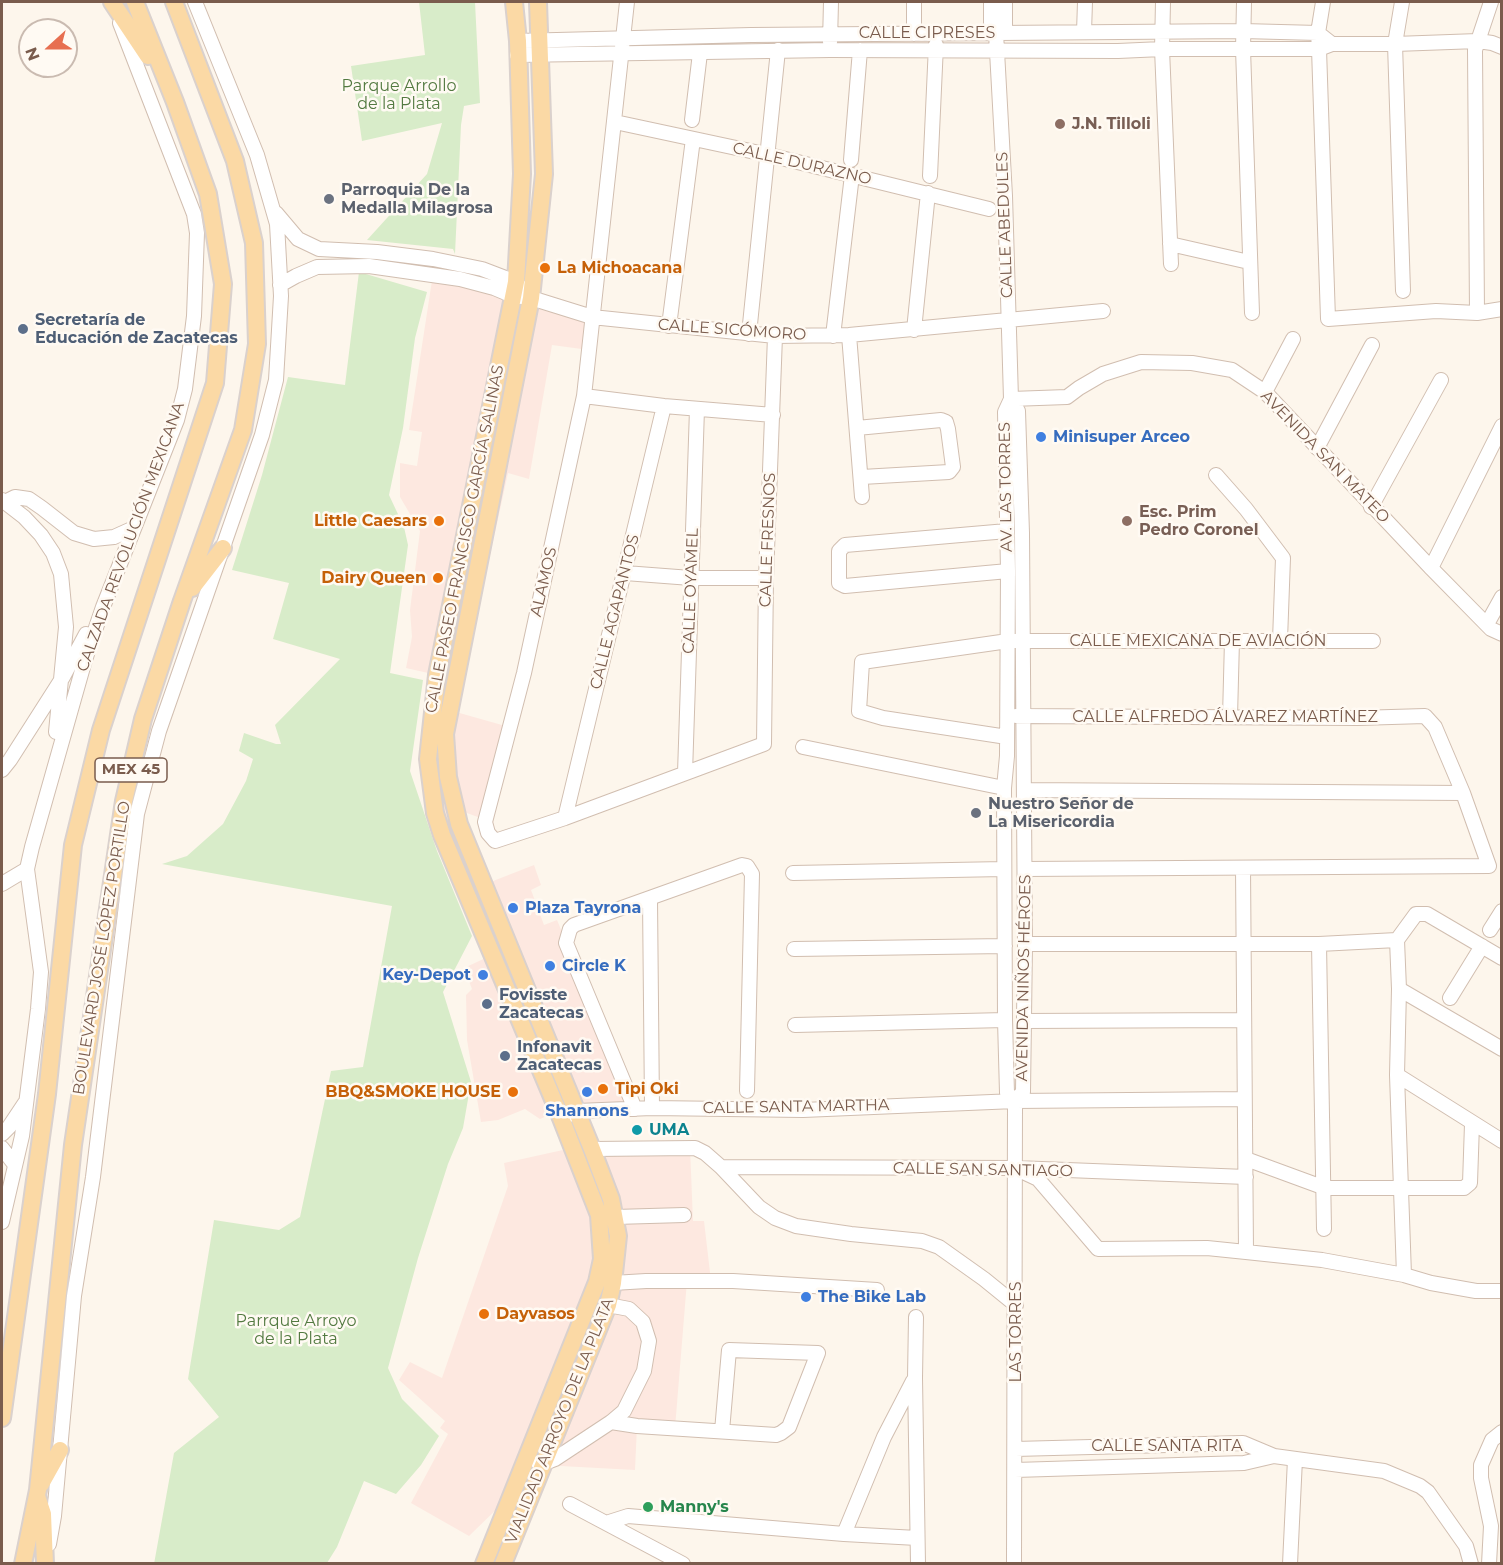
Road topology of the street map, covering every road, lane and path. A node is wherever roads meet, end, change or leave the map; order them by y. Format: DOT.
graph roads {
  1 [pos="112,2"];
  2 [pos="135,2"];
  3 [pos="174,2"];
  4 [pos="179,2"];
  5 [pos="195,2"];
  6 [pos="514,2"];
  7 [pos="627,2"];
  8 [pos="831,2"];
  9 [pos="914,2"];
  10 [pos="991,2"];
  11 [pos="1005,2"];
  12 [pos="1084,2"];
  13 [pos="1163,2"];
  14 [pos="1244,2"];
  15 [pos="1323,2"];
  16 [pos="1402,2"];
  17 [pos="1491,2"];
  18 [pos="540,5"];
  19 [pos="183,24"];
  20 [pos="1243,31"];
  21 [pos="1084,32"];
  22 [pos="1162,32"];
  23 [pos="996,33"];
  24 [pos="1318,33"];
  25 [pos="830,34"];
  26 [pos="914,34"];
  27 [pos="937,34"];
  28 [pos="623,37"];
  29 [pos="1478,41"];
  30 [pos="1332,44"];
  31 [pos="1395,44"];
  32 [pos="540,47"];
  33 [pos="1502,47"];
  34 [pos="518,48"];
  35 [pos="1162,49"];
  36 [pos="1243,49"];
  37 [pos="1318,49"];
  38 [pos="778,50"];
  39 [pos="830,50"];
  40 [pos="860,50"];
  41 [pos="936,51"];
  42 [pos="996,51"];
  43 [pos="622,52"];
  44 [pos="700,53"];
  45 [pos="175,102"];
  46 [pos="692,120"];
  47 [pos="615,123"];
  48 [pos="693,139"];
  49 [pos="769,155"];
  50 [pos="851,160"];
  51 [pos="852,175"];
  52 [pos="930,176"];
  53 [pos="928,193"];
  54 [pos="988,209"];
  55 [pos="274,210"];
  56 [pos="1170,244"];
  57 [pos="433,259"];
  58 [pos="1249,262"];
  59 [pos="1171,264"];
  60 [pos="430,274"];
  61 [pos="280,285"];
  62 [pos="515,289"];
  63 [pos="1403,291"];
  64 [pos="531,298"];
  65 [pos="1502,309"];
  66 [pos="1103,311"];
  67 [pos="1252,313"];
  68 [pos="1478,313"];
  69 [pos="592,317"];
  70 [pos="1008,322"];
  71 [pos="669,326"];
  72 [pos="914,330"];
  73 [pos="749,334"];
  74 [pos="849,335"];
  75 [pos="776,336"];
  76 [pos="833,336"];
  77 [pos="1293,339"];
  78 [pos="1372,345"];
  79 [pos="1441,380"];
  80 [pos="1265,392"];
  81 [pos="584,396"];
  82 [pos="1011,399"];
  83 [pos="664,406"];
  84 [pos="697,409"];
  85 [pos="772,415"];
  86 [pos="1502,426"];
  87 [pos="857,428"];
  88 [pos="1317,448"];
  89 [pos="1216,475"];
  90 [pos="862,477"];
  91 [pos="862,497"];
  92 [pos="3,501"];
  93 [pos="1371,507"];
  94 [pos="134,528"];
  95 [pos="1007,531"];
  96 [pos="224,548"];
  97 [pos="1431,568"];
  98 [pos="1008,571"];
  99 [pos="625,573"];
  100 [pos="691,578"];
  101 [pos="766,578"];
  102 [pos="1502,597"];
  103 [pos="182,601"];
  104 [pos="103,607"];
  105 [pos="1487,624"];
  106 [pos="1502,634"];
  107 [pos="1232,640"];
  108 [pos="1280,640"];
  109 [pos="1008,641"];
  110 [pos="1024,641"];
  111 [pos="1373,641"];
  112 [pos="63,677"];
  113 [pos="1007,715"];
  114 [pos="1024,716"];
  115 [pos="1230,717"];
  116 [pos="1007,737"];
  117 [pos="803,747"];
  118 [pos="2,770"];
  119 [pos="52,773"];
  120 [pos="685,773"];
  121 [pos="1004,788"];
  122 [pos="1024,790"];
  123 [pos="1463,793"];
  124 [pos="565,818"];
  125 [pos="1004,833"];
  126 [pos="1025,833"];
  127 [pos="465,840"];
  128 [pos="1243,868"];
  129 [pos="27,869"];
  130 [pos="1004,869"];
  131 [pos="1025,869"];
  132 [pos="1496,870"];
  133 [pos="793,873"];
  134 [pos="2,884"];
  135 [pos="650,899"];
  136 [pos="1005,910"];
  137 [pos="1025,910"];
  138 [pos="1502,911"];
  139 [pos="1490,930"];
  140 [pos="1397,940"];
  141 [pos="1025,944"];
  142 [pos="1243,944"];
  143 [pos="1319,944"];
  144 [pos="1005,946"];
  145 [pos="1482,946"];
  146 [pos="794,949"];
  147 [pos="1502,958"];
  148 [pos="1399,988"];
  149 [pos="1450,998"];
  150 [pos="1005,1020"];
  151 [pos="1243,1020"];
  152 [pos="1024,1021"];
  153 [pos="795,1025"];
  154 [pos="542,1029"];
  155 [pos="526,1036"];
  156 [pos="1502,1049"];
  157 [pos="1397,1075"];
  158 [pos="747,1091"];
  159 [pos="1244,1099"];
  160 [pos="26,1101"];
  161 [pos="1015,1101"];
  162 [pos="652,1108"];
  163 [pos="635,1109"];
  164 [pos="577,1112"];
  165 [pos="561,1118"];
  166 [pos="1472,1124"];
  167 [pos="2,1134"];
  168 [pos="1502,1142"];
  169 [pos="2,1148"];
  170 [pos="592,1149"];
  171 [pos="1246,1159"];
  172 [pos="15,1165"];
  173 [pos="721,1167"];
  174 [pos="1016,1168"];
  175 [pos="1246,1177"];
  176 [pos="1325,1188"];
  177 [pos="1400,1188"];
  178 [pos="684,1215"];
  179 [pos="615,1217"];
  180 [pos="2,1222"];
  181 [pos="1324,1229"];
  182 [pos="1246,1252"];
  183 [pos="1404,1275"];
  184 [pos="614,1283"];
  185 [pos="877,1290"];
  186 [pos="1502,1291"];
  187 [pos="18,1300"];
  188 [pos="608,1305"];
  189 [pos="1016,1305"];
  190 [pos="916,1317"];
  191 [pos="2,1322"];
  192 [pos="915,1378"];
  193 [pos="2,1418"];
  194 [pos="611,1422"];
  195 [pos="722,1431"];
  196 [pos="1502,1432"];
  197 [pos="1015,1449"];
  198 [pos="60,1450"];
  199 [pos="1274,1456"];
  200 [pos="1295,1459"];
  201 [pos="534,1462"];
  202 [pos="1015,1470"];
  203 [pos="37,1492"];
  204 [pos="570,1504"];
  205 [pos="606,1523"];
  206 [pos="844,1534"];
  207 [pos="917,1538"];
  208 [pos="23,1563"];
  209 [pos="45,1563"];
  210 [pos="484,1563"];
  211 [pos="503,1563"];
  212 [pos="683,1563"];
  213 [pos="918,1563"];
  214 [pos="1014,1563"];
  215 [pos="1290,1563"];
  216 [pos="1471,1563"];
  217 [pos="1489,1563"];
  1 -- 45 [label="main road"];
  1 -- 94 [label="street, CALZADA REVOLUCIÓN MEXICANA"];
  2 -- 45 [label="main road, BOULEVARD JOSÉ LÓPEZ PORTILLO / MEX 45"];
  3 -- 19 [label="main road, BOULEVARD JOSÉ LÓPEZ PORTILLO / MEX 45"];
  4 -- 19 [label="main road"];
  5 -- 55 [label="street"];
  6 -- 34 [label="main road, CALLE PASEO FRANCISCO GARCÍA SALINAS"];
  7 -- 28 [label="street, ALAMOS"];
  8 -- 25 [label="street"];
  9 -- 26 [label="street"];
  10 -- 23 [label="street"];
  11 -- 23 [label="street"];
  12 -- 21 [label="street"];
  13 -- 22 [label="street"];
  14 -- 20 [label="street"];
  15 -- 24 [label="street"];
  16 -- 31 [label="street"];
  17 -- 29 [label="street"];
  18 -- 32 [label="main road, CALLE PASEO FRANCISCO GARCÍA SALINAS"];
  19 -- 103 [label="main road, BOULEVARD JOSÉ LÓPEZ PORTILLO / MEX 45"];
  20 -- 22 [label="street, CALLE CIPRESES"];
  20 -- 24 [label="street, CALLE CIPRESES"];
  20 -- 36 [label="street"];
  21 -- 22 [label="street, CALLE CIPRESES"];
  21 -- 23 [label="street, CALLE CIPRESES"];
  22 -- 35 [label="street"];
  23 -- 27 [label="street, CALLE CIPRESES"];
  23 -- 42 [label="street, CALLE ABEDULES"];
  24 -- 30 [label="street"];
  24 -- 37 [label="street"];
  25 -- 26 [label="street, CALLE CIPRESES"];
  25 -- 28 [label="street, CALLE CIPRESES"];
  25 -- 39 [label="street"];
  26 -- 27 [label="street, CALLE CIPRESES"];
  27 -- 41 [label="street"];
  28 -- 32 [label="street, CALLE CIPRESES"];
  28 -- 43 [label="street, ALAMOS"];
  29 -- 31 [label="street, CALLE CIPRESES"];
  29 -- 33 [label="street, CALLE CIPRESES"];
  29 -- 68 [label="street"];
  30 -- 31 [label="street, CALLE CIPRESES"];
  30 -- 37 [label="street, CALLE CIPRESES"];
  31 -- 63 [label="street"];
  32 -- 34 [label="street, CALLE CIPRESES"];
  32 -- 43 [label="street, CALLE CIPRESES"];
  32 -- 64 [label="main road, CALLE PASEO FRANCISCO GARCÍA SALINAS"];
  34 -- 62 [label="main road, CALLE PASEO FRANCISCO GARCÍA SALINAS"];
  35 -- 36 [label="street, CALLE CIPRESES"];
  35 -- 42 [label="street, CALLE CIPRESES"];
  35 -- 56 [label="street"];
  36 -- 37 [label="street, CALLE CIPRESES"];
  36 -- 58 [label="street"];
  37 -- 68 [label="street"];
  38 -- 39 [label="street, CALLE CIPRESES"];
  38 -- 44 [label="street, CALLE CIPRESES"];
  38 -- 49 [label="street"];
  39 -- 40 [label="street, CALLE CIPRESES"];
  40 -- 41 [label="street, CALLE CIPRESES"];
  40 -- 50 [label="street"];
  41 -- 42 [label="street, CALLE CIPRESES"];
  41 -- 52 [label="street"];
  42 -- 70 [label="street, CALLE ABEDULES"];
  43 -- 44 [label="street, CALLE CIPRESES"];
  43 -- 47 [label="street, ALAMOS"];
  44 -- 46 [label="street"];
  45 -- 187 [label="main road, BOULEVARD JOSÉ LÓPEZ PORTILLO / MEX 45"];
  47 -- 48 [label="street, CALLE DURAZNO"];
  47 -- 69 [label="street, ALAMOS"];
  48 -- 49 [label="street, CALLE DURAZNO"];
  48 -- 71 [label="street"];
  49 -- 51 [label="street, CALLE DURAZNO"];
  49 -- 73 [label="street"];
  51 -- 53 [label="street, CALLE DURAZNO"];
  51 -- 76 [label="street"];
  53 -- 54 [label="street, CALLE DURAZNO"];
  53 -- 72 [label="street"];
  55 -- 57 [label="street"];
  55 -- 61 [label="street"];
  56 -- 58 [label="street"];
  56 -- 59 [label="street"];
  57 -- 60 [label="street"];
  57 -- 62 [label="street"];
  58 -- 67 [label="street"];
  60 -- 61 [label="street"];
  60 -- 62 [label="street"];
  61 -- 96 [label="street"];
  62 -- 64 [label="street"];
  62 -- 155 [label="main road, CALLE PASEO FRANCISCO GARCÍA SALINAS"];
  64 -- 69 [label="street, CALLE SICÓMORO"];
  64 -- 127 [label="main road, CALLE PASEO FRANCISCO GARCÍA SALINAS"];
  65 -- 68 [label="street"];
  66 -- 70 [label="street, CALLE SICÓMORO"];
  69 -- 71 [label="street, CALLE SICÓMORO"];
  69 -- 81 [label="street, ALAMOS"];
  70 -- 72 [label="street, CALLE SICÓMORO"];
  70 -- 82 [label="street, CALLE ABEDULES"];
  71 -- 73 [label="street, CALLE SICÓMORO"];
  72 -- 74 [label="street, CALLE SICÓMORO"];
  73 -- 75 [label="street, CALLE SICÓMORO"];
  74 -- 76 [label="street, CALLE SICÓMORO"];
  74 -- 87 [label="street"];
  75 -- 76 [label="street, CALLE SICÓMORO"];
  75 -- 85 [label="street, CALLE FRESNOS"];
  77 -- 80 [label="street"];
  78 -- 88 [label="street"];
  79 -- 93 [label="street"];
  80 -- 82 [label="street, AVENIDA SAN MATEO"];
  80 -- 88 [label="street, AVENIDA SAN MATEO"];
  81 -- 83 [label="street"];
  81 -- 124 [label="street, ALAMOS"];
  82 -- 95 [label="street, AV. LAS TORRES"];
  82 -- 110 [label="street, AV. LAS TORRES"];
  83 -- 84 [label="street"];
  83 -- 99 [label="street, CALLE AGAPANTOS"];
  84 -- 85 [label="street"];
  84 -- 100 [label="street, CALLE OYAMEL"];
  85 -- 101 [label="street, CALLE FRESNOS"];
  86 -- 97 [label="street"];
  87 -- 90 [label="street"];
  87 -- 90 [label="street"];
  88 -- 93 [label="street, AVENIDA SAN MATEO"];
  89 -- 108 [label="street"];
  90 -- 91 [label="street"];
  92 -- 94 [label="street"];
  92 -- 112 [label="street"];
  93 -- 97 [label="street, AVENIDA SAN MATEO"];
  94 -- 104 [label="street, CALZADA REVOLUCIÓN MEXICANA"];
  95 -- 98 [label="street, AV. LAS TORRES"];
  95 -- 98 [label="street"];
  96 -- 103 [label="main road"];
  96 -- 198 [label="street"];
  97 -- 105 [label="street, AVENIDA SAN MATEO"];
  98 -- 109 [label="street, AV. LAS TORRES"];
  99 -- 100 [label="street"];
  99 -- 124 [label="street, CALLE AGAPANTOS"];
  100 -- 101 [label="street"];
  100 -- 120 [label="street, CALLE OYAMEL"];
  101 -- 120 [label="street, CALLE FRESNOS"];
  102 -- 105 [label="street"];
  103 -- 203 [label="main road, BOULEVARD JOSÉ LÓPEZ PORTILLO / MEX 45"];
  104 -- 112 [label="street"];
  104 -- 119 [label="street, CALZADA REVOLUCIÓN MEXICANA"];
  105 -- 106 [label="street, AVENIDA SAN MATEO"];
  107 -- 108 [label="street, CALLE MEXICANA DE AVIACIÓN"];
  107 -- 110 [label="street, CALLE MEXICANA DE AVIACIÓN"];
  107 -- 115 [label="street"];
  108 -- 111 [label="street, CALLE MEXICANA DE AVIACIÓN"];
  109 -- 110 [label="street, CALLE MEXICANA DE AVIACIÓN"];
  109 -- 113 [label="street, AV. LAS TORRES"];
  109 -- 116 [label="street, CALLE MEXICANA DE AVIACIÓN"];
  110 -- 114 [label="street, AV. LAS TORRES"];
  112 -- 118 [label="street"];
  112 -- 119 [label="street"];
  113 -- 114 [label="street, CALLE ALFREDO ÁLVAREZ MARTÍNEZ"];
  113 -- 116 [label="street, AV. LAS TORRES"];
  114 -- 115 [label="street, CALLE ALFREDO ÁLVAREZ MARTÍNEZ"];
  114 -- 122 [label="street, AV. LAS TORRES"];
  115 -- 123 [label="street, CALLE ALFREDO ÁLVAREZ MARTÍNEZ"];
  116 -- 121 [label="street, AV. LAS TORRES"];
  117 -- 121 [label="street"];
  119 -- 129 [label="street, CALZADA REVOLUCIÓN MEXICANA"];
  120 -- 124 [label="street"];
  121 -- 125 [label="street, AVENIDA NIÑOS HÉROES"];
  122 -- 123 [label="street"];
  122 -- 126 [label="street, AVENIDA NIÑOS HÉROES"];
  123 -- 132 [label="street"];
  125 -- 126 [label="street"];
  125 -- 130 [label="street, AVENIDA NIÑOS HÉROES"];
  126 -- 131 [label="street, AVENIDA NIÑOS HÉROES"];
  127 -- 154 [label="main road, VIALIDAD ARROYO DE LA PLATA"];
  128 -- 131 [label="street"];
  128 -- 132 [label="street"];
  128 -- 142 [label="street"];
  129 -- 134 [label="street"];
  129 -- 160 [label="street, CALZADA REVOLUCIÓN MEXICANA"];
  130 -- 133 [label="street"];
  130 -- 136 [label="street, AVENIDA NIÑOS HÉROES"];
  131 -- 137 [label="street, AVENIDA NIÑOS HÉROES"];
  135 -- 158 [label="street"];
  135 -- 162 [label="street"];
  135 -- 163 [label="street"];
  136 -- 137 [label="street"];
  136 -- 144 [label="street, AVENIDA NIÑOS HÉROES"];
  137 -- 141 [label="street, AVENIDA NIÑOS HÉROES"];
  138 -- 139 [label="street"];
  140 -- 143 [label="street"];
  140 -- 145 [label="street"];
  140 -- 148 [label="street"];
  141 -- 142 [label="street"];
  141 -- 152 [label="street, AVENIDA NIÑOS HÉROES"];
  142 -- 143 [label="street"];
  142 -- 151 [label="street"];
  143 -- 176 [label="street"];
  144 -- 146 [label="street"];
  144 -- 150 [label="street, AVENIDA NIÑOS HÉROES"];
  145 -- 147 [label="street"];
  145 -- 149 [label="street"];
  148 -- 156 [label="street"];
  148 -- 157 [label="street"];
  150 -- 153 [label="street"];
  150 -- 161 [label="street, AVENIDA NIÑOS HÉROES"];
  151 -- 152 [label="street"];
  151 -- 159 [label="street"];
  152 -- 161 [label="street, AVENIDA NIÑOS HÉROES"];
  154 -- 155 [label="main road"];
  154 -- 164 [label="main road, VIALIDAD ARROYO DE LA PLATA"];
  155 -- 165 [label="main road, CALLE PASEO FRANCISCO GARCÍA SALINAS"];
  157 -- 166 [label="street"];
  157 -- 177 [label="street"];
  159 -- 161 [label="street, CALLE SANTA MARTHA"];
  159 -- 171 [label="street"];
  160 -- 167 [label="street"];
  160 -- 172 [label="street, CALZADA REVOLUCIÓN MEXICANA"];
  161 -- 162 [label="street, CALLE SANTA MARTHA"];
  161 -- 174 [label="street, LAS TORRES"];
  162 -- 163 [label="street, CALLE SANTA MARTHA"];
  163 -- 164 [label="street, CALLE SANTA MARTHA"];
  164 -- 165 [label="street, CALLE SANTA MARTHA"];
  164 -- 170 [label="main road, VIALIDAD ARROYO DE LA PLATA"];
  165 -- 201 [label="main road, CALLE PASEO FRANCISCO GARCÍA SALINAS"];
  166 -- 168 [label="street"];
  166 -- 177 [label="street"];
  169 -- 172 [label="street"];
  170 -- 173 [label="street"];
  170 -- 179 [label="main road, VIALIDAD ARROYO DE LA PLATA"];
  171 -- 175 [label="street"];
  171 -- 176 [label="street"];
  172 -- 180 [label="street, CALZADA REVOLUCIÓN MEXICANA"];
  173 -- 174 [label="street, CALLE SAN SANTIAGO"];
  173 -- 189 [label="street"];
  174 -- 175 [label="street, CALLE SAN SANTIAGO"];
  174 -- 182 [label="street"];
  174 -- 189 [label="street, LAS TORRES"];
  175 -- 182 [label="street"];
  176 -- 177 [label="street"];
  176 -- 181 [label="street"];
  177 -- 183 [label="street"];
  178 -- 179 [label="street"];
  179 -- 184 [label="main road, VIALIDAD ARROYO DE LA PLATA"];
  182 -- 183 [label="street"];
  183 -- 186 [label="street"];
  184 -- 185 [label="street"];
  184 -- 188 [label="main road, VIALIDAD ARROYO DE LA PLATA"];
  187 -- 191 [label="main road"];
  187 -- 193 [label="main road, BOULEVARD JOSÉ LÓPEZ PORTILLO / MEX 45"];
  188 -- 194 [label="street"];
  188 -- 201 [label="main road, VIALIDAD ARROYO DE LA PLATA"];
  189 -- 197 [label="street, LAS TORRES"];
  190 -- 192 [label="street"];
  192 -- 206 [label="street"];
  192 -- 207 [label="street"];
  194 -- 195 [label="street"];
  194 -- 201 [label="street"];
  195 -- 195 [label="street"];
  196 -- 217 [label="street"];
  197 -- 199 [label="street, CALLE SANTA RITA"];
  197 -- 202 [label="street, LAS TORRES"];
  198 -- 203 [label="main road"];
  198 -- 209 [label="street"];
  199 -- 200 [label="street"];
  199 -- 202 [label="street, CALLE SANTA RITA"];
  200 -- 215 [label="street"];
  200 -- 216 [label="street"];
  201 -- 210 [label="main road, CALLE PASEO FRANCISCO GARCÍA SALINAS"];
  201 -- 211 [label="main road, VIALIDAD ARROYO DE LA PLATA"];
  202 -- 214 [label="street, LAS TORRES"];
  203 -- 208 [label="main road, BOULEVARD JOSÉ LÓPEZ PORTILLO / MEX 45"];
  203 -- 209 [label="main road"];
  204 -- 205 [label="street"];
  205 -- 206 [label="street"];
  205 -- 212 [label="street"];
  206 -- 207 [label="street"];
  207 -- 213 [label="street"];
}
